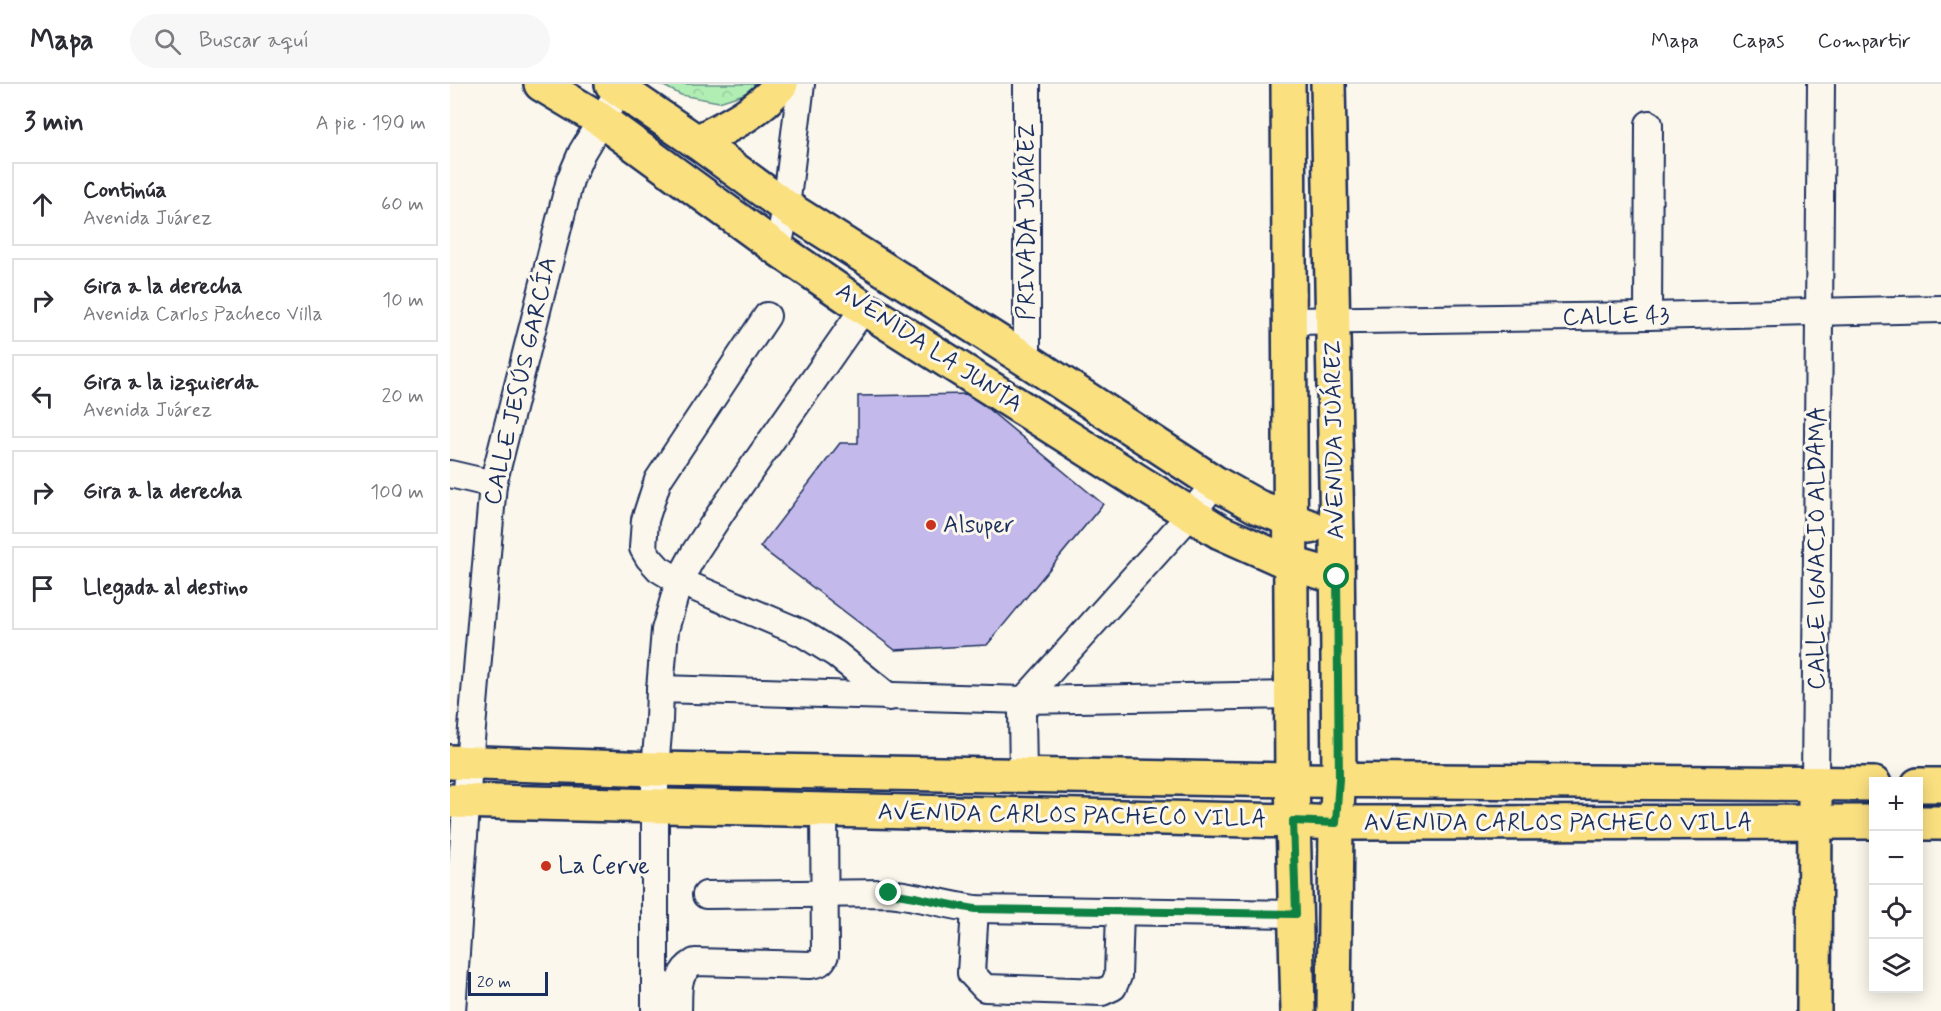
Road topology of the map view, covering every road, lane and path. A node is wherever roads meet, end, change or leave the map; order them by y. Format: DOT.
graph roads {
  1 [pos="541,84"];
  2 [pos="781,84"];
  3 [pos="801,84"];
  4 [pos="1027,84"];
  5 [pos="1288,84"];
  6 [pos="1328,84"];
  7 [pos="1821,84"];
  8 [pos="616,87"];
  9 [pos="601,120"];
  10 [pos="1649,124"];
  11 [pos="697,142"];
  12 [pos="786,207"];
  13 [pos="778,249"];
  14 [pos="864,308"];
  15 [pos="1941,309"];
  16 [pos="1819,313"];
  17 [pos="767,315"];
  18 [pos="1648,316"];
  19 [pos="1333,320"];
  20 [pos="1291,321"];
  21 [pos="1027,360"];
  22 [pos="450,474"];
  23 [pos="1215,483"];
  24 [pos="493,484"];
  25 [pos="1191,514"];
  26 [pos="1292,522"];
  27 [pos="1337,536"];
  28 [pos="1292,564"];
  29 [pos="1337,577"];
  30 [pos="679,581"];
  31 [pos="660,689"];
  32 [pos="1292,695"];
  33 [pos="889,697"];
  34 [pos="1024,700"];
  35 [pos="459,763"];
  36 [pos="655,769"];
  37 [pos="1023,774"];
  38 [pos="1339,779"];
  39 [pos="1292,780"];
  40 [pos="1815,784"];
  41 [pos="1869,784"];
  42 [pos="1923,785"];
  43 [pos="1941,785"];
  44 [pos="459,801"];
  45 [pos="655,806"];
  46 [pos="824,810"];
  47 [pos="1293,821"];
  48 [pos="1815,822"];
  49 [pos="1869,822"];
  50 [pos="1336,823"];
  51 [pos="1923,823"];
  52 [pos="1941,823"];
  53 [pos="824,893"];
  54 [pos="706,895"];
  55 [pos="975,909"];
  56 [pos="1120,911"];
  57 [pos="1296,914"];
  58 [pos="452,1011"];
  59 [pos="656,1011"];
  60 [pos="678,1011"];
  61 [pos="1298,1011"];
  62 [pos="1334,1011"];
  63 [pos="1814,1011"];
  1 -- 9 [label="main road, AVENIDA LA JUNTA"];
  2 -- 11 [label="main road"];
  3 -- 12 [label="street"];
  4 -- 21 [label="street, PRIVADA JUÁREZ"];
  5 -- 20 [label="main road, AVENIDA JUÁREZ"];
  6 -- 19 [label="main road, AVENIDA JUÁREZ"];
  7 -- 16 [label="street, CALLE IGNACIO ALDAMA"];
  8 -- 9 [label="street, CALLE JESÚS GARCÍA"];
  8 -- 11 [label="main road, AVENIDA LA JUNTA"];
  9 -- 13 [label="main road, AVENIDA LA JUNTA"];
  9 -- 24 [label="street, CALLE JESÚS GARCÍA"];
  10 -- 18 [label="street"];
  11 -- 12 [label="main road, AVENIDA LA JUNTA"];
  12 -- 13 [label="street"];
  12 -- 21 [label="main road, AVENIDA LA JUNTA"];
  13 -- 14 [label="main road, AVENIDA LA JUNTA"];
  14 -- 25 [label="main road, AVENIDA LA JUNTA"];
  14 -- 30 [label="street"];
  15 -- 16 [label="street, CALLE 43"];
  16 -- 18 [label="street, CALLE 43"];
  16 -- 40 [label="street, CALLE IGNACIO ALDAMA"];
  17 -- 30 [label="street"];
  18 -- 19 [label="street, CALLE 43"];
  19 -- 20 [label="street, CALLE 43"];
  19 -- 27 [label="main road, AVENIDA JUÁREZ"];
  20 -- 26 [label="main road, AVENIDA JUÁREZ"];
  21 -- 23 [label="main road, AVENIDA LA JUNTA"];
  22 -- 24 [label="street"];
  23 -- 25 [label="street"];
  23 -- 26 [label="main road, AVENIDA LA JUNTA"];
  24 -- 35 [label="street, CALLE JESÚS GARCÍA"];
  25 -- 28 [label="main road, AVENIDA LA JUNTA"];
  25 -- 34 [label="street"];
  26 -- 27 [label="main road, AVENIDA LA JUNTA"];
  26 -- 28 [label="main road, AVENIDA JUÁREZ"];
  27 -- 29 [label="main road, AVENIDA JUÁREZ"];
  28 -- 29 [label="main road, AVENIDA LA JUNTA"];
  28 -- 32 [label="main road, AVENIDA JUÁREZ"];
  29 -- 38 [label="main road, AVENIDA JUÁREZ"];
  30 -- 31 [label="street"];
  30 -- 33 [label="street"];
  31 -- 33 [label="street"];
  31 -- 36 [label="street"];
  32 -- 34 [label="street"];
  32 -- 39 [label="main road, AVENIDA JUÁREZ"];
  33 -- 34 [label="street"];
  34 -- 37 [label="street"];
  35 -- 36 [label="main road, AVENIDA CARLOS PACHECO VILLA"];
  35 -- 44 [label="street, CALLE JESÚS GARCÍA"];
  36 -- 37 [label="main road, AVENIDA CARLOS PACHECO VILLA"];
  36 -- 45 [label="street"];
  37 -- 39 [label="main road, AVENIDA CARLOS PACHECO VILLA"];
  38 -- 39 [label="main road, AVENIDA CARLOS PACHECO VILLA"];
  38 -- 40 [label="main road, AVENIDA CARLOS PACHECO VILLA"];
  38 -- 50 [label="main road, AVENIDA JUÁREZ"];
  39 -- 47 [label="main road, AVENIDA JUÁREZ"];
  40 -- 41 [label="main road, AVENIDA CARLOS PACHECO VILLA"];
  40 -- 48 [label="main road, CALLE IGNACIO ALDAMA"];
  42 -- 43 [label="main road"];
  44 -- 45 [label="main road, AVENIDA CARLOS PACHECO VILLA"];
  44 -- 58 [label="street, CALLE JESÚS GARCÍA"];
  45 -- 46 [label="main road, AVENIDA CARLOS PACHECO VILLA"];
  45 -- 59 [label="street"];
  46 -- 47 [label="main road, AVENIDA CARLOS PACHECO VILLA"];
  46 -- 53 [label="street"];
  47 -- 50 [label="main road, AVENIDA CARLOS PACHECO VILLA"];
  47 -- 57 [label="main road, AVENIDA JUÁREZ"];
  48 -- 49 [label="main road, AVENIDA CARLOS PACHECO VILLA"];
  48 -- 50 [label="main road, AVENIDA CARLOS PACHECO VILLA"];
  48 -- 63 [label="main road, CALLE IGNACIO ALDAMA"];
  50 -- 62 [label="main road, AVENIDA JUÁREZ"];
  51 -- 52 [label="main road"];
  53 -- 54 [label="street"];
  53 -- 55 [label="street"];
  53 -- 60 [label="street"];
  55 -- 56 [label="street"];
  55 -- 56 [label="street"];
  56 -- 57 [label="street"];
  57 -- 61 [label="main road, AVENIDA JUÁREZ"];
}
